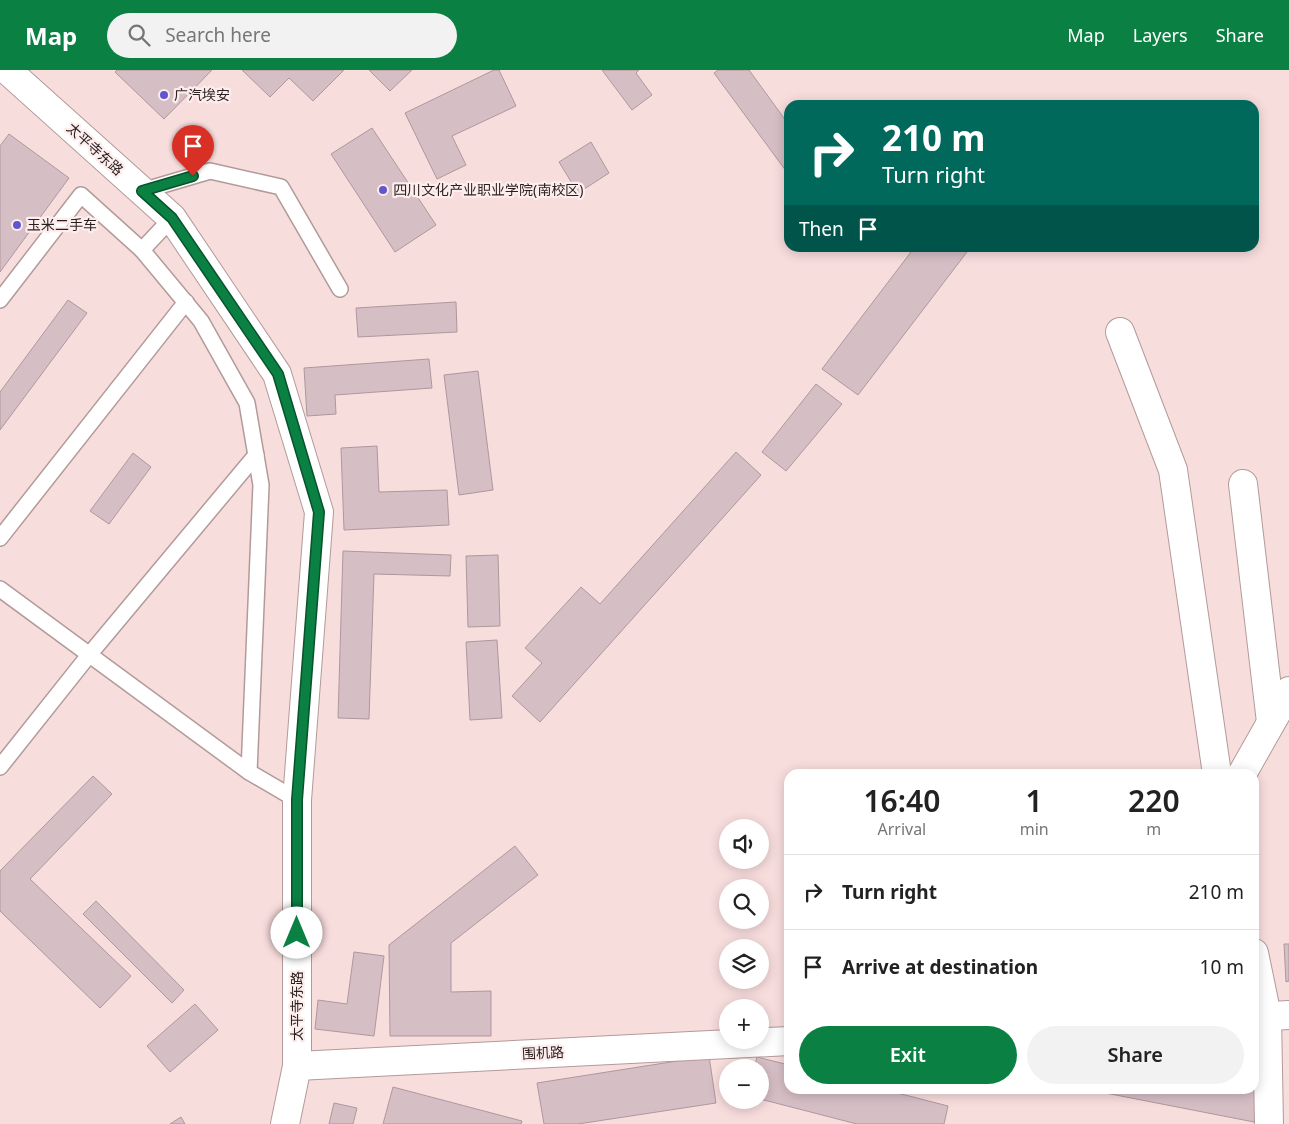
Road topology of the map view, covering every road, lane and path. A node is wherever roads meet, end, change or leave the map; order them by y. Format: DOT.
graph roads {
  1 [pos="7,70"];
  2 [pos="142,191"];
  3 [pos="172,218"];
  4 [pos="142,250"];
  5 [pos="340,289"];
  6 [pos="0,300"];
  7 [pos="186,302"];
  8 [pos="1120,332"];
  9 [pos="256,455"];
  10 [pos="1244,484"];
  11 [pos="0,538"];
  12 [pos="0,589"];
  13 [pos="89,655"];
  14 [pos="1289,691"];
  15 [pos="1271,722"];
  16 [pos="0,766"];
  17 [pos="1217,769"];
  18 [pos="1245,769"];
  19 [pos="249,772"];
  20 [pos="297,800"];
  21 [pos="1259,973"];
  22 [pos="1270,1016"];
  23 [pos="784,1041"];
  24 [pos="297,1066"];
  25 [pos="284,1124"];
  26 [pos="1270,1124"];
  1 -- 2 [label="street, 太平寺东路"];
  2 -- 3 [label="street, 太平寺东路"];
  2 -- 5 [label="lane"];
  3 -- 4 [label="lane"];
  3 -- 20 [label="street, 太平寺东路"];
  4 -- 6 [label="lane"];
  4 -- 7 [label="lane"];
  7 -- 9 [label="lane"];
  7 -- 11 [label="lane"];
  8 -- 17 [label="street"];
  9 -- 13 [label="lane"];
  9 -- 19 [label="lane"];
  10 -- 15 [label="street"];
  12 -- 13 [label="lane"];
  13 -- 16 [label="lane"];
  13 -- 19 [label="lane"];
  14 -- 15 [label="street"];
  15 -- 18 [label="street"];
  19 -- 20 [label="lane"];
  20 -- 24 [label="street, 太平寺东路"];
  21 -- 22 [label="street"];
  22 -- 26 [label="street"];
  23 -- 24 [label="street, 围机路"];
  24 -- 25 [label="street, 太平寺东路"];
}
